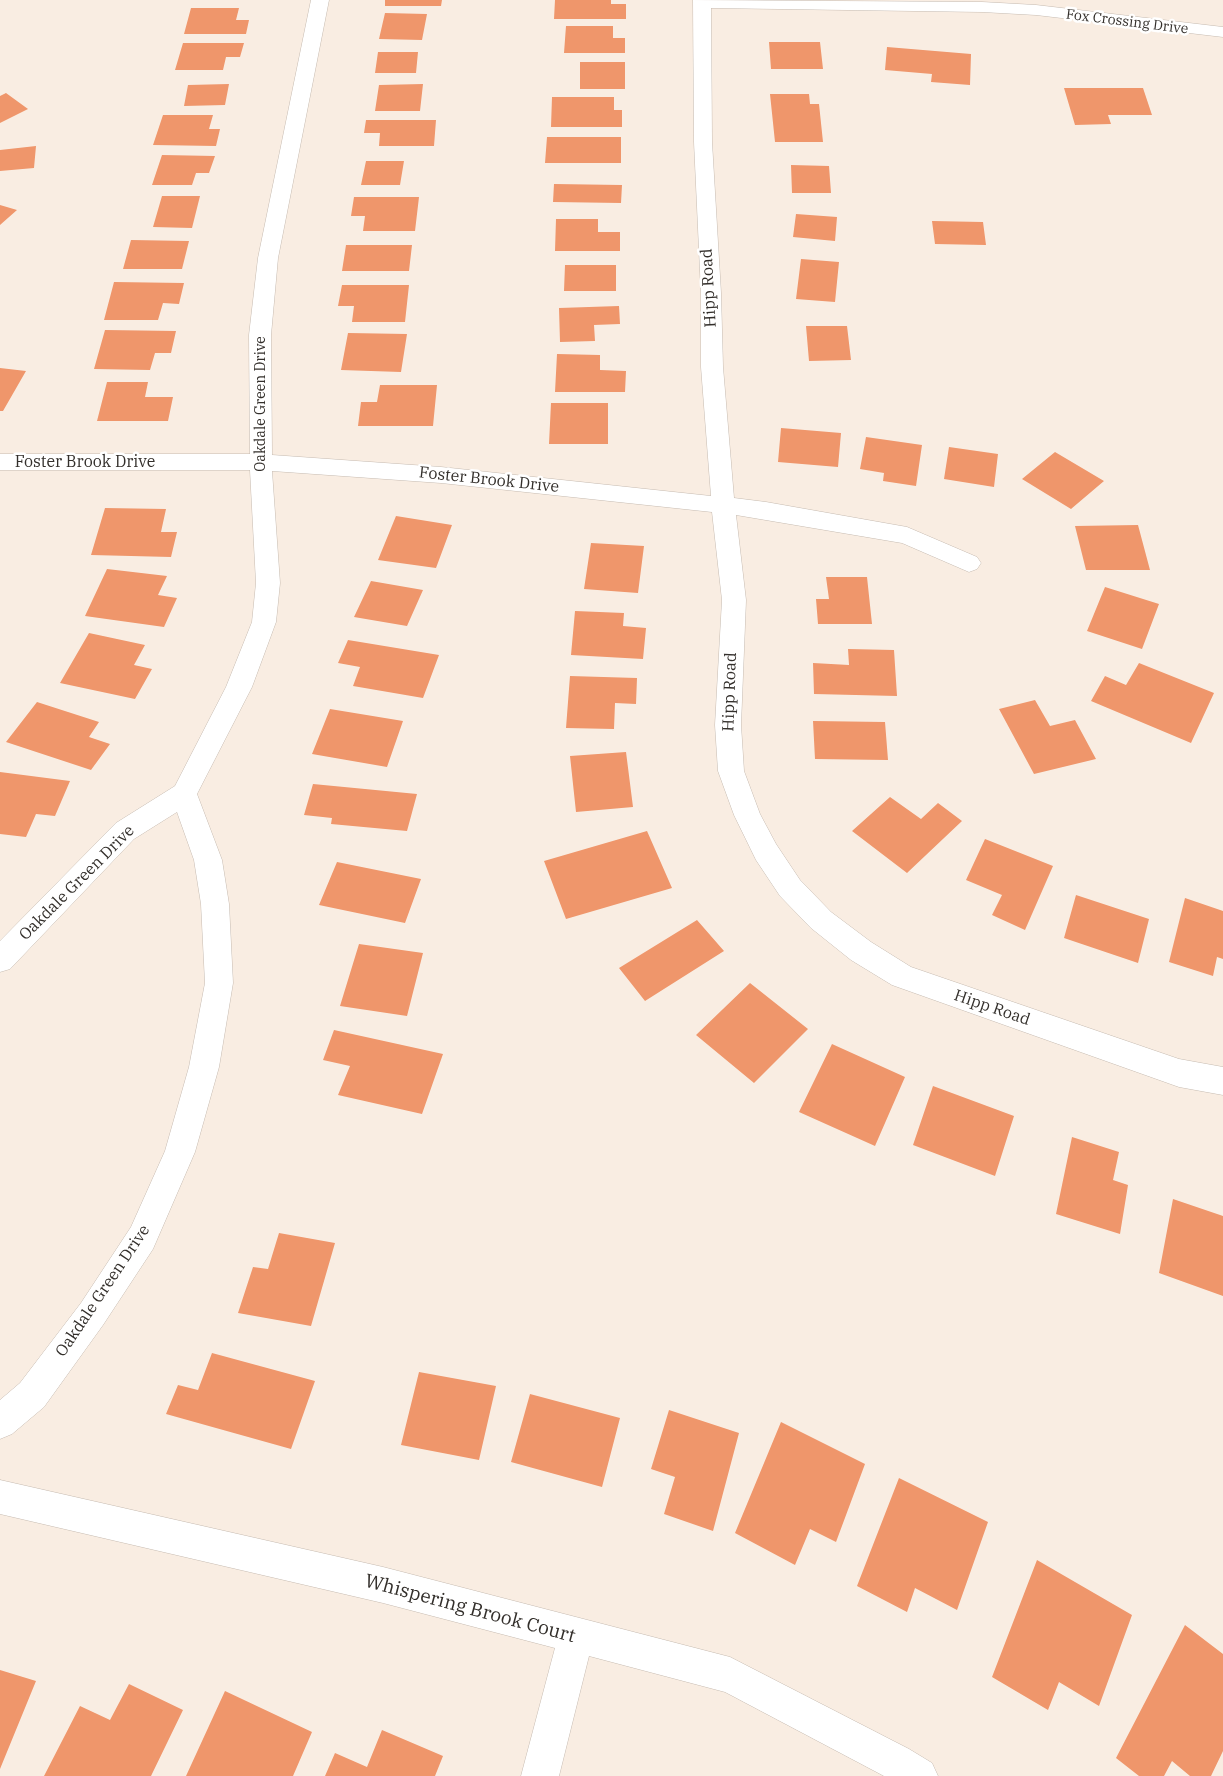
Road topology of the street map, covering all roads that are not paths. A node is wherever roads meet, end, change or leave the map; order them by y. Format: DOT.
graph roads {
  1 [pos="320,0"];
  2 [pos="702,2"];
  3 [pos="1223,32"];
  4 [pos="0,462"];
  5 [pos="261,462"];
  6 [pos="723,506"];
  7 [pos="969,563"];
  8 [pos="184,794"];
  9 [pos="0,960"];
  10 [pos="1223,1081"];
  11 [pos="0,1422"];
  12 [pos="0,1497"];
  13 [pos="576,1636"];
  14 [pos="540,1776"];
  15 [pos="919,1776"];
  1 -- 5 [label="street, Oakdale Green Drive"];
  2 -- 3 [label="street, Fox Crossing Drive"];
  2 -- 6 [label="street, Hipp Road"];
  4 -- 5 [label="street, Foster Brook Drive"];
  5 -- 6 [label="street, Foster Brook Drive"];
  5 -- 8 [label="street, Oakdale Green Drive"];
  6 -- 7 [label="street, Foster Brook Drive"];
  6 -- 10 [label="street, Hipp Road"];
  8 -- 9 [label="street, Oakdale Green Drive"];
  8 -- 11 [label="street, Oakdale Green Drive"];
  12 -- 13 [label="street, Whispering Brook Court"];
  13 -- 14 [label="street"];
  13 -- 15 [label="street, Whispering Brook Court"];
}
